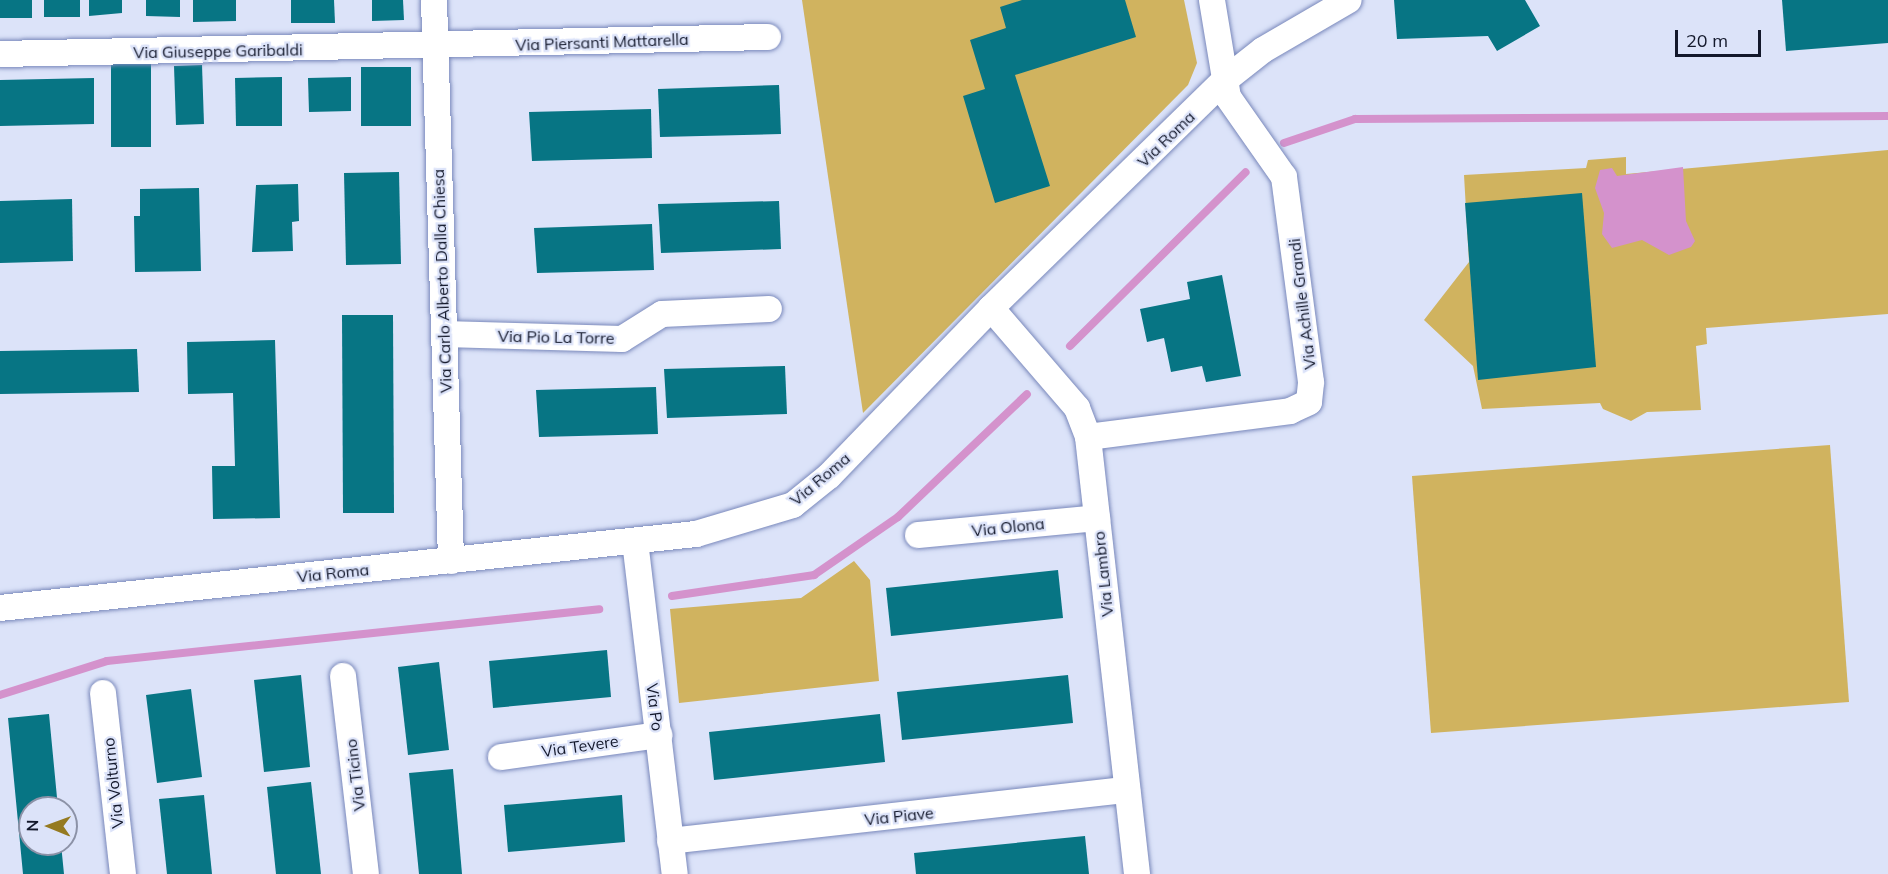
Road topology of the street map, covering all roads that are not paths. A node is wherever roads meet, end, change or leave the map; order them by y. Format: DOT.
graph roads {
  1 [pos="435,0"];
  2 [pos="1212,0"];
  3 [pos="1349,0"];
  4 [pos="768,37"];
  5 [pos="436,47"];
  6 [pos="0,54"];
  7 [pos="1225,80"];
  8 [pos="991,308"];
  9 [pos="769,309"];
  10 [pos="444,334"];
  11 [pos="1088,437"];
  12 [pos="1097,518"];
  13 [pos="918,535"];
  14 [pos="635,541"];
  15 [pos="450,561"];
  16 [pos="50,606"];
  17 [pos="0,608"];
  18 [pos="0,623"];
  19 [pos="344,676"];
  20 [pos="103,693"];
  21 [pos="659,735"];
  22 [pos="501,757"];
  23 [pos="1127,790"];
  24 [pos="670,841"];
  25 [pos="123,874"];
  26 [pos="366,874"];
  27 [pos="675,874"];
  28 [pos="1137,874"];
  1 -- 5 [label="street, Via Carlo Alberto Dalla Chiesa"];
  2 -- 7 [label="street, Via Achille Grandi"];
  3 -- 7 [label="street, Via Roma"];
  4 -- 5 [label="street, Via Piersanti Mattarella"];
  5 -- 6 [label="street, Via Giuseppe Garibaldi"];
  5 -- 10 [label="street, Via Carlo Alberto Dalla Chiesa"];
  7 -- 8 [label="street, Via Roma"];
  7 -- 11 [label="street, Via Achille Grandi"];
  8 -- 11 [label="street, Via Lambro"];
  8 -- 14 [label="street, Via Roma"];
  9 -- 10 [label="street, Via Pio La Torre"];
  10 -- 15 [label="street, Via Carlo Alberto Dalla Chiesa"];
  11 -- 12 [label="street, Via Lambro"];
  12 -- 13 [label="street, Via Olona"];
  12 -- 23 [label="street, Via Lambro"];
  14 -- 15 [label="street, Via Roma"];
  14 -- 21 [label="street, Via Po"];
  15 -- 16 [label="street, Via Roma"];
  16 -- 17 [label="street, Via Roma"];
  16 -- 18 [label="street, Via Roma"];
  19 -- 26 [label="street, Via Ticino"];
  20 -- 25 [label="street, Via Volturno"];
  21 -- 22 [label="street, Via Tevere"];
  21 -- 24 [label="street, Via Po"];
  23 -- 24 [label="street, Via Piave"];
  23 -- 28 [label="street, Via Lambro"];
  24 -- 27 [label="street, Via Po"];
}
